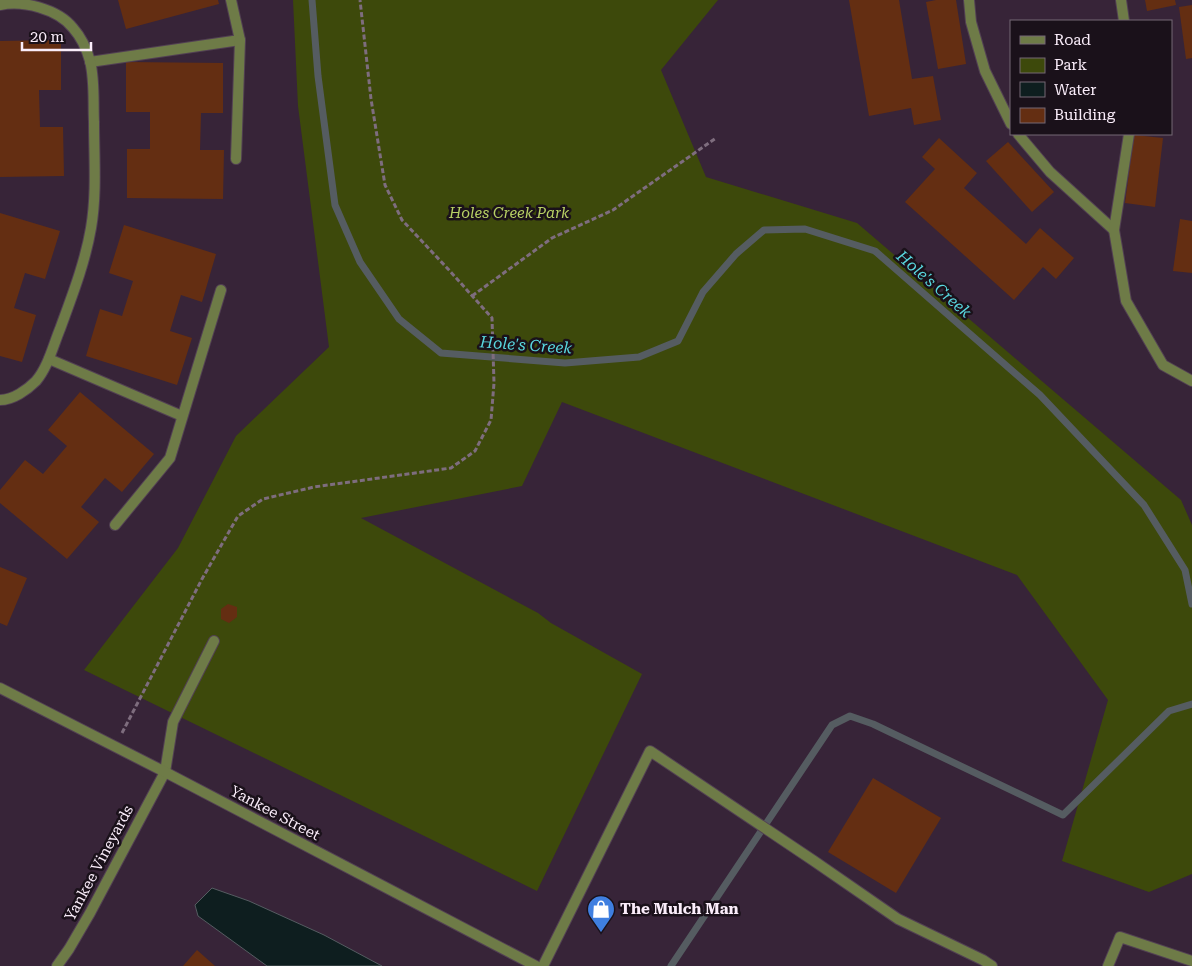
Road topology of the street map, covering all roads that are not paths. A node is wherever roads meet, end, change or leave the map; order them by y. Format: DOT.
graph roads {
  1 [pos="231,0"];
  2 [pos="969,0"];
  3 [pos="1121,0"];
  4 [pos="0,5"];
  5 [pos="1124,20"];
  6 [pos="240,40"];
  7 [pos="90,62"];
  8 [pos="1010,122"];
  9 [pos="1019,135"];
  10 [pos="1129,135"];
  11 [pos="236,159"];
  12 [pos="1114,230"];
  13 [pos="221,290"];
  14 [pos="49,359"];
  15 [pos="1192,381"];
  16 [pos="0,400"];
  17 [pos="182,416"];
  18 [pos="115,525"];
  19 [pos="214,641"];
  20 [pos="0,688"];
  21 [pos="165,772"];
  22 [pos="1192,961"];
  23 [pos="56,966"];
  24 [pos="536,966"];
  25 [pos="543,966"];
  26 [pos="992,966"];
  27 [pos="1108,966"];
  1 -- 6 [label="street"];
  2 -- 8 [label="street"];
  3 -- 5 [label="street"];
  4 -- 7 [label="street"];
  6 -- 7 [label="street"];
  6 -- 11 [label="street"];
  7 -- 14 [label="street"];
  9 -- 12 [label="street"];
  10 -- 12 [label="street"];
  12 -- 15 [label="street"];
  13 -- 17 [label="street"];
  14 -- 16 [label="street"];
  14 -- 17 [label="street"];
  17 -- 18 [label="street"];
  19 -- 21 [label="street, Yankee Vineyards"];
  20 -- 21 [label="street, Yankee Street"];
  21 -- 23 [label="street, Yankee Vineyards"];
  21 -- 24 [label="street, Yankee Street"];
  22 -- 27 [label="street"];
  25 -- 26 [label="street"];
}
